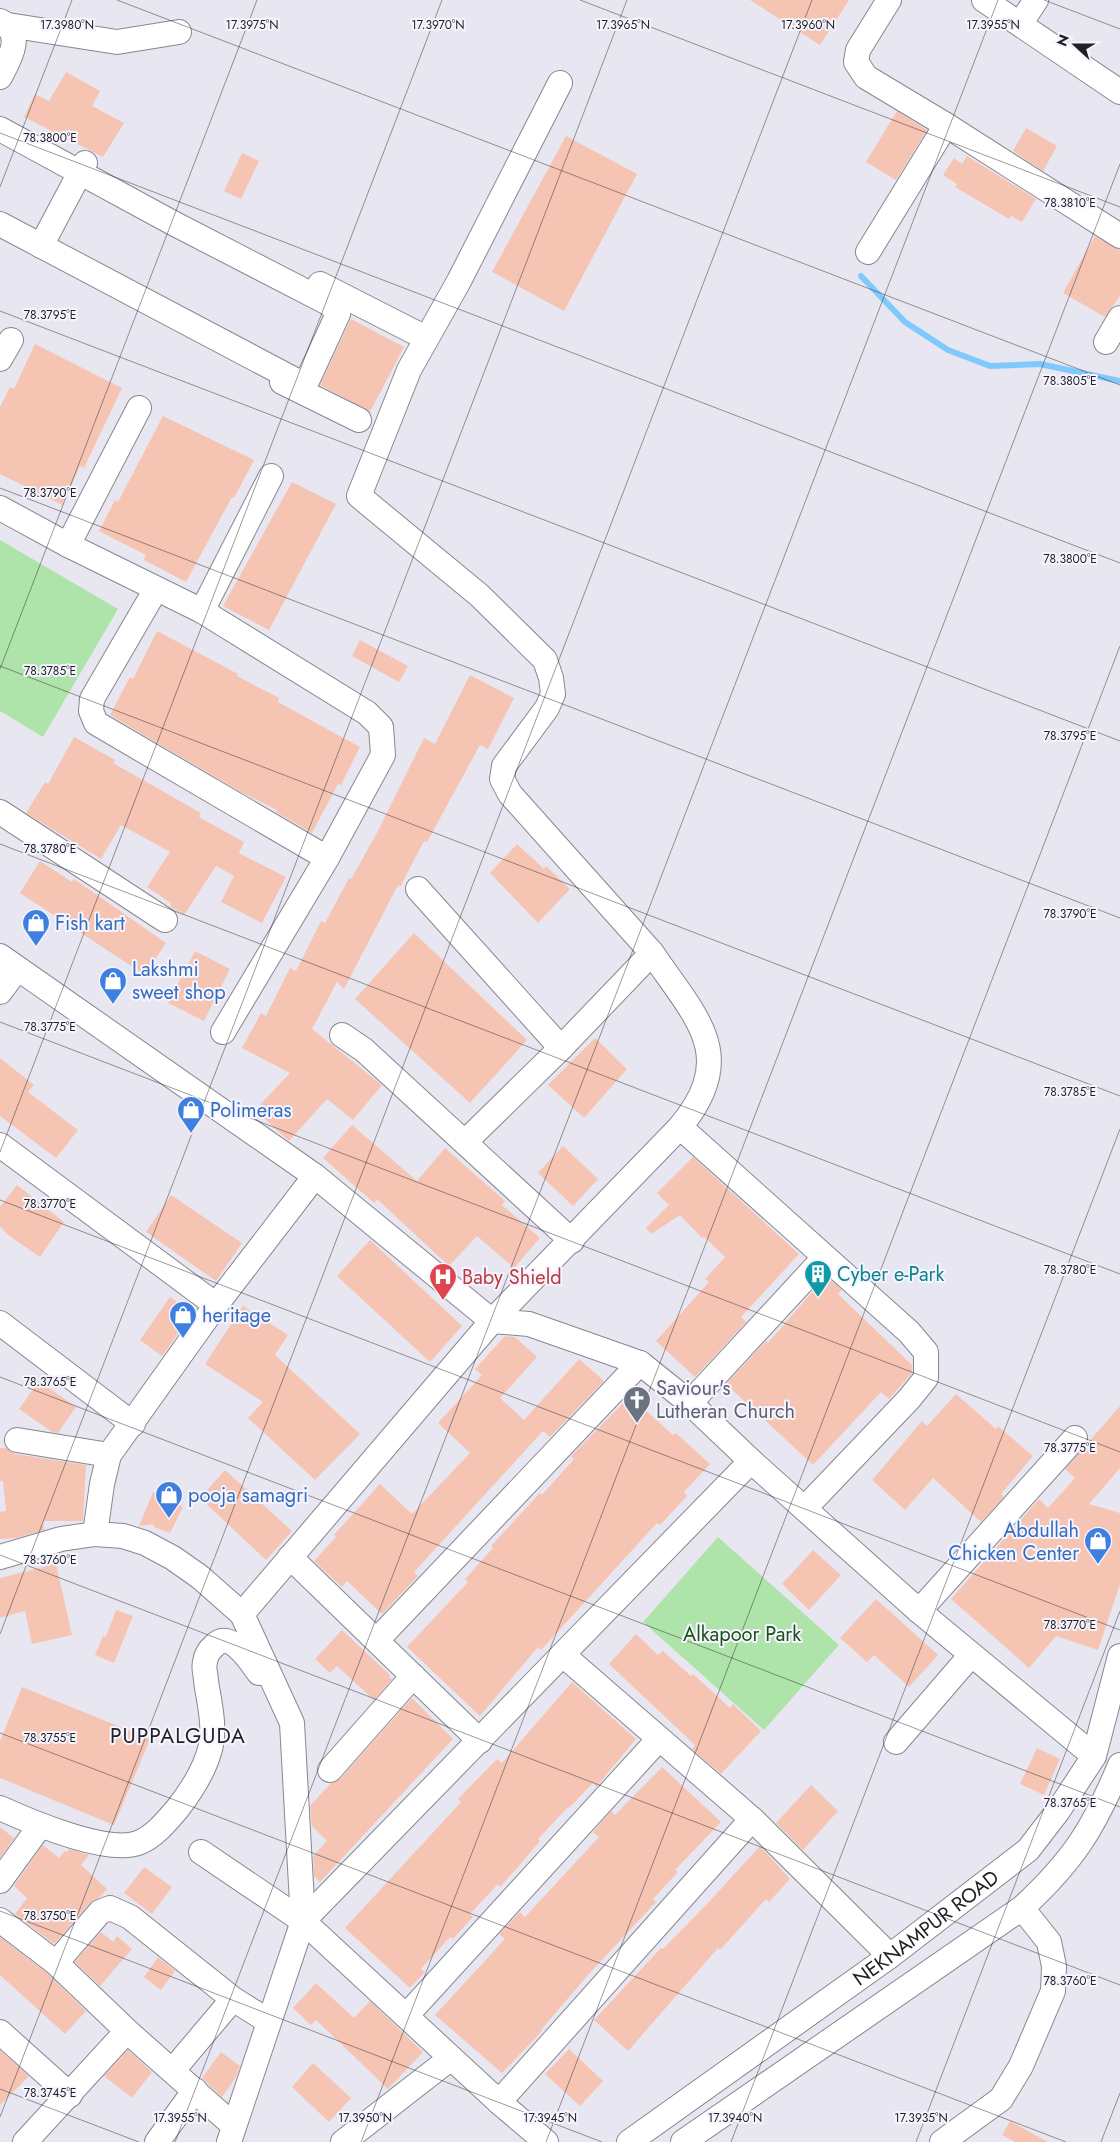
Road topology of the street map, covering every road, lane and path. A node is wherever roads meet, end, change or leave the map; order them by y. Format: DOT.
graph roads {
  1 [pos="890,0"];
  2 [pos="984,0"];
  3 [pos="1036,0"];
  4 [pos="4,23"];
  5 [pos="1020,24"];
  6 [pos="179,32"];
  7 [pos="0,76"];
  8 [pos="560,83"];
  9 [pos="1120,92"];
  10 [pos="0,120"];
  11 [pos="946,125"];
  12 [pos="0,129"];
  13 [pos="82,168"];
  14 [pos="176,217"];
  15 [pos="0,224"];
  16 [pos="1120,236"];
  17 [pos="0,238"];
  18 [pos="41,246"];
  19 [pos="868,252"];
  20 [pos="1120,318"];
  21 [pos="426,338"];
  22 [pos="1106,342"];
  23 [pos="138,408"];
  24 [pos="359,420"];
  25 [pos="271,476"];
  26 [pos="0,508"];
  27 [pos="68,545"];
  28 [pos="156,589"];
  29 [pos="202,611"];
  30 [pos="0,812"];
  31 [pos="327,858"];
  32 [pos="418,889"];
  33 [pos="165,920"];
  34 [pos="652,953"];
  35 [pos="9,963"];
  36 [pos="0,992"];
  37 [pos="222,1032"];
  38 [pos="342,1034"];
  39 [pos="561,1048"];
  40 [pos="680,1127"];
  41 [pos="465,1142"];
  42 [pos="0,1145"];
  43 [pos="315,1176"];
  44 [pos="572,1241"];
  45 [pos="824,1258"];
  46 [pos="216,1305"];
  47 [pos="492,1321"];
  48 [pos="0,1323"];
  49 [pos="640,1363"];
  50 [pos="690,1403"];
  51 [pos="133,1424"];
  52 [pos="1075,1438"];
  53 [pos="17,1440"];
  54 [pos="109,1455"];
  55 [pos="751,1461"];
  56 [pos="805,1508"];
  57 [pos="95,1534"];
  58 [pos="290,1556"];
  59 [pos="0,1557"];
  60 [pos="919,1611"];
  61 [pos="242,1614"];
  62 [pos="376,1640"];
  63 [pos="563,1655"];
  64 [pos="971,1655"];
  65 [pos="1120,1656"];
  66 [pos="413,1676"];
  67 [pos="280,1697"];
  68 [pos="658,1740"];
  69 [pos="480,1741"];
  70 [pos="896,1742"];
  71 [pos="1094,1756"];
  72 [pos="1120,1765"];
  73 [pos="330,1770"];
  74 [pos="0,1808"];
  75 [pos="752,1819"];
  76 [pos="40,1826"];
  77 [pos="202,1852"];
  78 [pos="0,1881"];
  79 [pos="1022,1908"];
  80 [pos="0,1920"];
  81 [pos="304,1921"];
  82 [pos="890,1956"];
  83 [pos="56,1963"];
  84 [pos="233,1999"];
  85 [pos="406,2016"];
  86 [pos="268,2022"];
  87 [pos="127,2031"];
  88 [pos="0,2032"];
  89 [pos="451,2058"];
  90 [pos="173,2070"];
  91 [pos="195,2090"];
  92 [pos="70,2096"];
  93 [pos="499,2102"];
  94 [pos="231,2134"];
  95 [pos="643,2138"];
  96 [pos="26,2142"];
  97 [pos="157,2142"];
  98 [pos="343,2142"];
  99 [pos="546,2142"];
  100 [pos="683,2142"];
  101 [pos="942,2142"];
  1 -- 11 [label="street"];
  2 -- 5 [label="street"];
  3 -- 5 [label="street"];
  4 -- 6 [label="street"];
  4 -- 7 [label="street"];
  5 -- 9 [label="street"];
  8 -- 21 [label="street"];
  10 -- 13 [label="street"];
  11 -- 16 [label="street"];
  11 -- 19 [label="street"];
  12 -- 13 [label="street"];
  13 -- 14 [label="street"];
  13 -- 18 [label="street"];
  14 -- 18 [label="street"];
  14 -- 21 [label="street"];
  15 -- 18 [label="street"];
  17 -- 24 [label="street"];
  20 -- 22 [label="street"];
  21 -- 34 [label="street"];
  23 -- 27 [label="street"];
  25 -- 29 [label="street"];
  26 -- 27 [label="street"];
  27 -- 28 [label="street"];
  28 -- 29 [label="street"];
  28 -- 31 [label="street"];
  29 -- 31 [label="street"];
  30 -- 33 [label="street"];
  31 -- 37 [label="street"];
  32 -- 39 [label="street"];
  34 -- 39 [label="street"];
  34 -- 40 [label="street"];
  35 -- 36 [label="street"];
  35 -- 43 [label="street"];
  38 -- 41 [label="street"];
  39 -- 41 [label="street"];
  40 -- 44 [label="street"];
  40 -- 45 [label="street"];
  41 -- 44 [label="street"];
  42 -- 46 [label="street"];
  43 -- 46 [label="street"];
  43 -- 47 [label="street"];
  44 -- 47 [label="street"];
  45 -- 50 [label="street"];
  45 -- 56 [label="street"];
  46 -- 51 [label="street"];
  47 -- 49 [label="street"];
  47 -- 58 [label="street"];
  48 -- 51 [label="street"];
  49 -- 50 [label="street"];
  49 -- 62 [label="street"];
  50 -- 55 [label="street"];
  51 -- 54 [label="street"];
  52 -- 60 [label="street"];
  53 -- 54 [label="street"];
  54 -- 57 [label="street"];
  55 -- 56 [label="street"];
  55 -- 63 [label="street"];
  56 -- 60 [label="street"];
  57 -- 59 [label="street"];
  57 -- 61 [label="street"];
  58 -- 61 [label="street"];
  58 -- 62 [label="street"];
  60 -- 64 [label="street"];
  61 -- 67 [label="street"];
  62 -- 66 [label="street"];
  63 -- 68 [label="street"];
  63 -- 69 [label="street"];
  64 -- 70 [label="street"];
  64 -- 71 [label="street"];
  65 -- 71 [label="street, NEKNAMPUR ROAD"];
  66 -- 69 [label="street"];
  66 -- 73 [label="street"];
  67 -- 76 [label="street"];
  67 -- 81 [label="street"];
  68 -- 75 [label="street"];
  68 -- 85 [label="street"];
  69 -- 81 [label="street"];
  71 -- 82 [label="street, NEKNAMPUR ROAD"];
  72 -- 79 [label="street, NEKNAMPUR ROAD"];
  74 -- 76 [label="street"];
  75 -- 82 [label="street"];
  75 -- 93 [label="street"];
  76 -- 78 [label="street"];
  77 -- 81 [label="street"];
  79 -- 100 [label="street, NEKNAMPUR ROAD"];
  79 -- 101 [label="street"];
  80 -- 83 [label="street"];
  81 -- 85 [label="street"];
  81 -- 86 [label="street"];
  82 -- 95 [label="street, NEKNAMPUR ROAD"];
  83 -- 84 [label="street"];
  83 -- 87 [label="street"];
  84 -- 86 [label="street"];
  84 -- 90 [label="street"];
  85 -- 89 [label="street"];
  86 -- 94 [label="street"];
  87 -- 90 [label="street"];
  87 -- 92 [label="street"];
  88 -- 92 [label="street"];
  89 -- 93 [label="street"];
  89 -- 98 [label="street"];
  90 -- 91 [label="street"];
  91 -- 94 [label="street"];
  91 -- 97 [label="street"];
  92 -- 96 [label="street"];
  93 -- 99 [label="street"];
}
